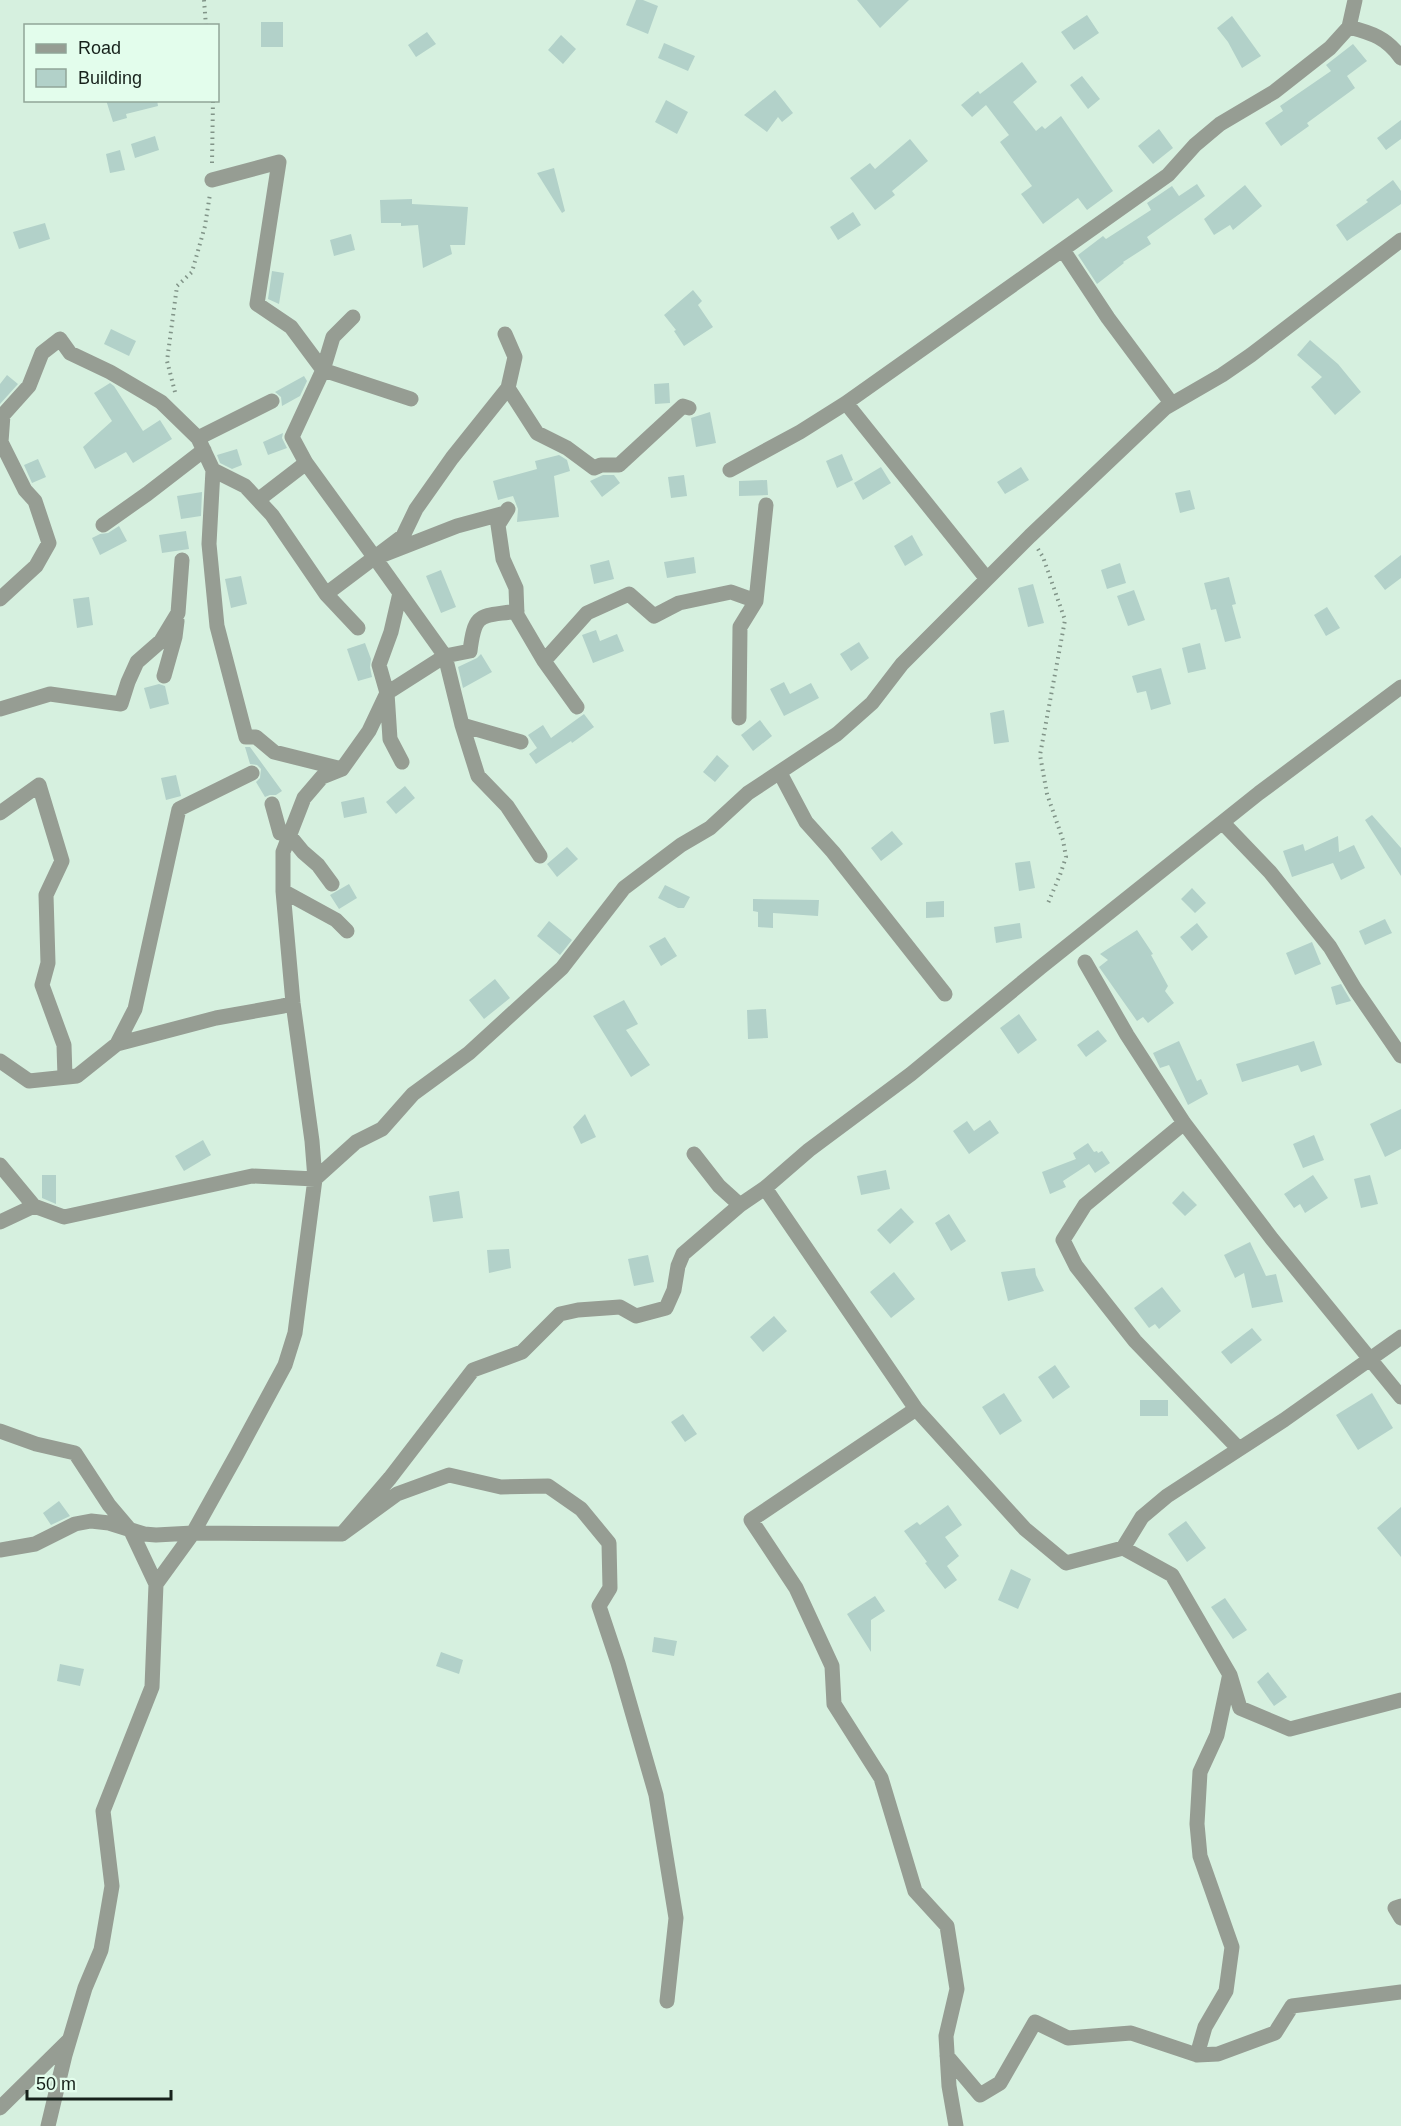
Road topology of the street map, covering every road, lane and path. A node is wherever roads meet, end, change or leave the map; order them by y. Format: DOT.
graph roads {
  1 [pos="204,0"];
  2 [pos="1356,0"];
  3 [pos="206,24"];
  4 [pos="1349,27"];
  5 [pos="1401,58"];
  6 [pos="213,102"];
  7 [pos="212,180"];
  8 [pos="1401,240"];
  9 [pos="1063,250"];
  10 [pos="353,317"];
  11 [pos="505,334"];
  12 [pos="323,370"];
  13 [pos="508,388"];
  14 [pos="175,395"];
  15 [pos="411,399"];
  16 [pos="273,401"];
  17 [pos="846,403"];
  18 [pos="1172,404"];
  19 [pos="688,408"];
  20 [pos="201,444"];
  21 [pos="306,463"];
  22 [pos="213,470"];
  23 [pos="730,470"];
  24 [pos="258,500"];
  25 [pos="766,505"];
  26 [pos="103,525"];
  27 [pos="1030,536"];
  28 [pos="375,558"];
  29 [pos="182,560"];
  30 [pos="987,579"];
  31 [pos="400,593"];
  32 [pos="326,594"];
  33 [pos="0,599"];
  34 [pos="756,601"];
  35 [pos="517,611"];
  36 [pos="178,613"];
  37 [pos="358,628"];
  38 [pos="445,656"];
  39 [pos="544,661"];
  40 [pos="164,676"];
  41 [pos="1401,687"];
  42 [pos="387,693"];
  43 [pos="577,707"];
  44 [pos="0,709"];
  45 [pos="739,718"];
  46 [pos="462,725"];
  47 [pos="521,742"];
  48 [pos="402,762"];
  49 [pos="342,769"];
  50 [pos="252,773"];
  51 [pos="780,773"];
  52 [pos="272,804"];
  53 [pos="0,813"];
  54 [pos="1223,823"];
  55 [pos="289,835"];
  56 [pos="540,856"];
  57 [pos="332,884"];
  58 [pos="283,891"];
  59 [pos="1048,903"];
  60 [pos="346,931"];
  61 [pos="1085,962"];
  62 [pos="945,994"];
  63 [pos="293,1003"];
  64 [pos="117,1044"];
  65 [pos="1401,1056"];
  66 [pos="0,1061"];
  67 [pos="65,1077"];
  68 [pos="1184,1123"];
  69 [pos="694,1154"];
  70 [pos="0,1165"];
  71 [pos="315,1179"];
  72 [pos="765,1188"];
  73 [pos="740,1205"];
  74 [pos="34,1206"];
  75 [pos="0,1222"];
  76 [pos="1401,1337"];
  77 [pos="1370,1360"];
  78 [pos="1401,1397"];
  79 [pos="916,1409"];
  80 [pos="0,1431"];
  81 [pos="1239,1449"];
  82 [pos="131,1531"];
  83 [pos="192,1533"];
  84 [pos="342,1534"];
  85 [pos="1123,1548"];
  86 [pos="0,1550"];
  87 [pos="156,1584"];
  88 [pos="1230,1675"];
  89 [pos="1401,1700"];
  90 [pos="1401,1906"];
  91 [pos="1401,1918"];
  92 [pos="1401,1992"];
  93 [pos="667,2001"];
  94 [pos="70,2038"];
  95 [pos="1197,2055"];
  96 [pos="947,2056"];
  97 [pos="0,2108"];
  98 [pos="48,2126"];
  99 [pos="956,2126"];
  1 -- 3 [label="path"];
  2 -- 4 [label="street"];
  4 -- 5 [label="street"];
  4 -- 9 [label="street"];
  6 -- 7 [label="path"];
  7 -- 12 [label="street"];
  7 -- 14 [label="path"];
  8 -- 18 [label="street"];
  9 -- 17 [label="street"];
  9 -- 18 [label="street"];
  10 -- 12 [label="street"];
  11 -- 13 [label="street"];
  12 -- 15 [label="street"];
  12 -- 21 [label="street"];
  13 -- 19 [label="street"];
  13 -- 28 [label="street"];
  16 -- 20 [label="street"];
  17 -- 23 [label="street"];
  17 -- 30 [label="street"];
  18 -- 27 [label="street"];
  20 -- 22 [label="street"];
  20 -- 26 [label="street"];
  20 -- 33 [label="street"];
  21 -- 24 [label="street"];
  21 -- 28 [label="street"];
  22 -- 24 [label="street"];
  22 -- 49 [label="street"];
  24 -- 32 [label="street"];
  25 -- 34 [label="street"];
  27 -- 30 [label="street"];
  27 -- 59 [label="path"];
  28 -- 31 [label="street"];
  28 -- 32 [label="street"];
  28 -- 35 [label="street"];
  29 -- 36 [label="street"];
  30 -- 51 [label="street"];
  31 -- 38 [label="street"];
  31 -- 42 [label="street"];
  32 -- 37 [label="street"];
  34 -- 39 [label="street"];
  34 -- 45 [label="street"];
  35 -- 38 [label="street"];
  35 -- 39 [label="street"];
  36 -- 40 [label="street"];
  36 -- 44 [label="street"];
  38 -- 42 [label="street"];
  38 -- 46 [label="street"];
  39 -- 43 [label="street"];
  41 -- 54 [label="street"];
  42 -- 48 [label="street"];
  42 -- 49 [label="street"];
  46 -- 47 [label="street"];
  46 -- 56 [label="street"];
  49 -- 55 [label="street"];
  50 -- 64 [label="street"];
  51 -- 62 [label="street"];
  51 -- 71 [label="street"];
  52 -- 55 [label="street"];
  53 -- 67 [label="street"];
  54 -- 65 [label="street"];
  54 -- 72 [label="street"];
  55 -- 57 [label="street"];
  55 -- 58 [label="street"];
  58 -- 60 [label="street"];
  58 -- 63 [label="street"];
  61 -- 68 [label="street"];
  63 -- 64 [label="street"];
  63 -- 71 [label="street"];
  64 -- 67 [label="street"];
  66 -- 67 [label="street"];
  68 -- 77 [label="street"];
  68 -- 81 [label="street"];
  69 -- 73 [label="street"];
  70 -- 74 [label="street"];
  71 -- 74 [label="street"];
  71 -- 83 [label="street"];
  72 -- 73 [label="street"];
  72 -- 79 [label="street"];
  73 -- 84 [label="street"];
  74 -- 75 [label="street"];
  76 -- 77 [label="street"];
  77 -- 78 [label="street"];
  77 -- 81 [label="street"];
  79 -- 85 [label="street"];
  79 -- 96 [label="street"];
  80 -- 82 [label="street"];
  81 -- 85 [label="street"];
  82 -- 83 [label="street"];
  82 -- 86 [label="street"];
  82 -- 87 [label="street"];
  83 -- 84 [label="street"];
  83 -- 87 [label="street"];
  84 -- 93 [label="street"];
  85 -- 88 [label="street"];
  87 -- 94 [label="street"];
  88 -- 89 [label="street"];
  88 -- 95 [label="street"];
  90 -- 91 [label="street"];
  92 -- 95 [label="street"];
  94 -- 97 [label="street"];
  94 -- 98 [label="street"];
  95 -- 96 [label="street"];
  96 -- 99 [label="street"];
}
